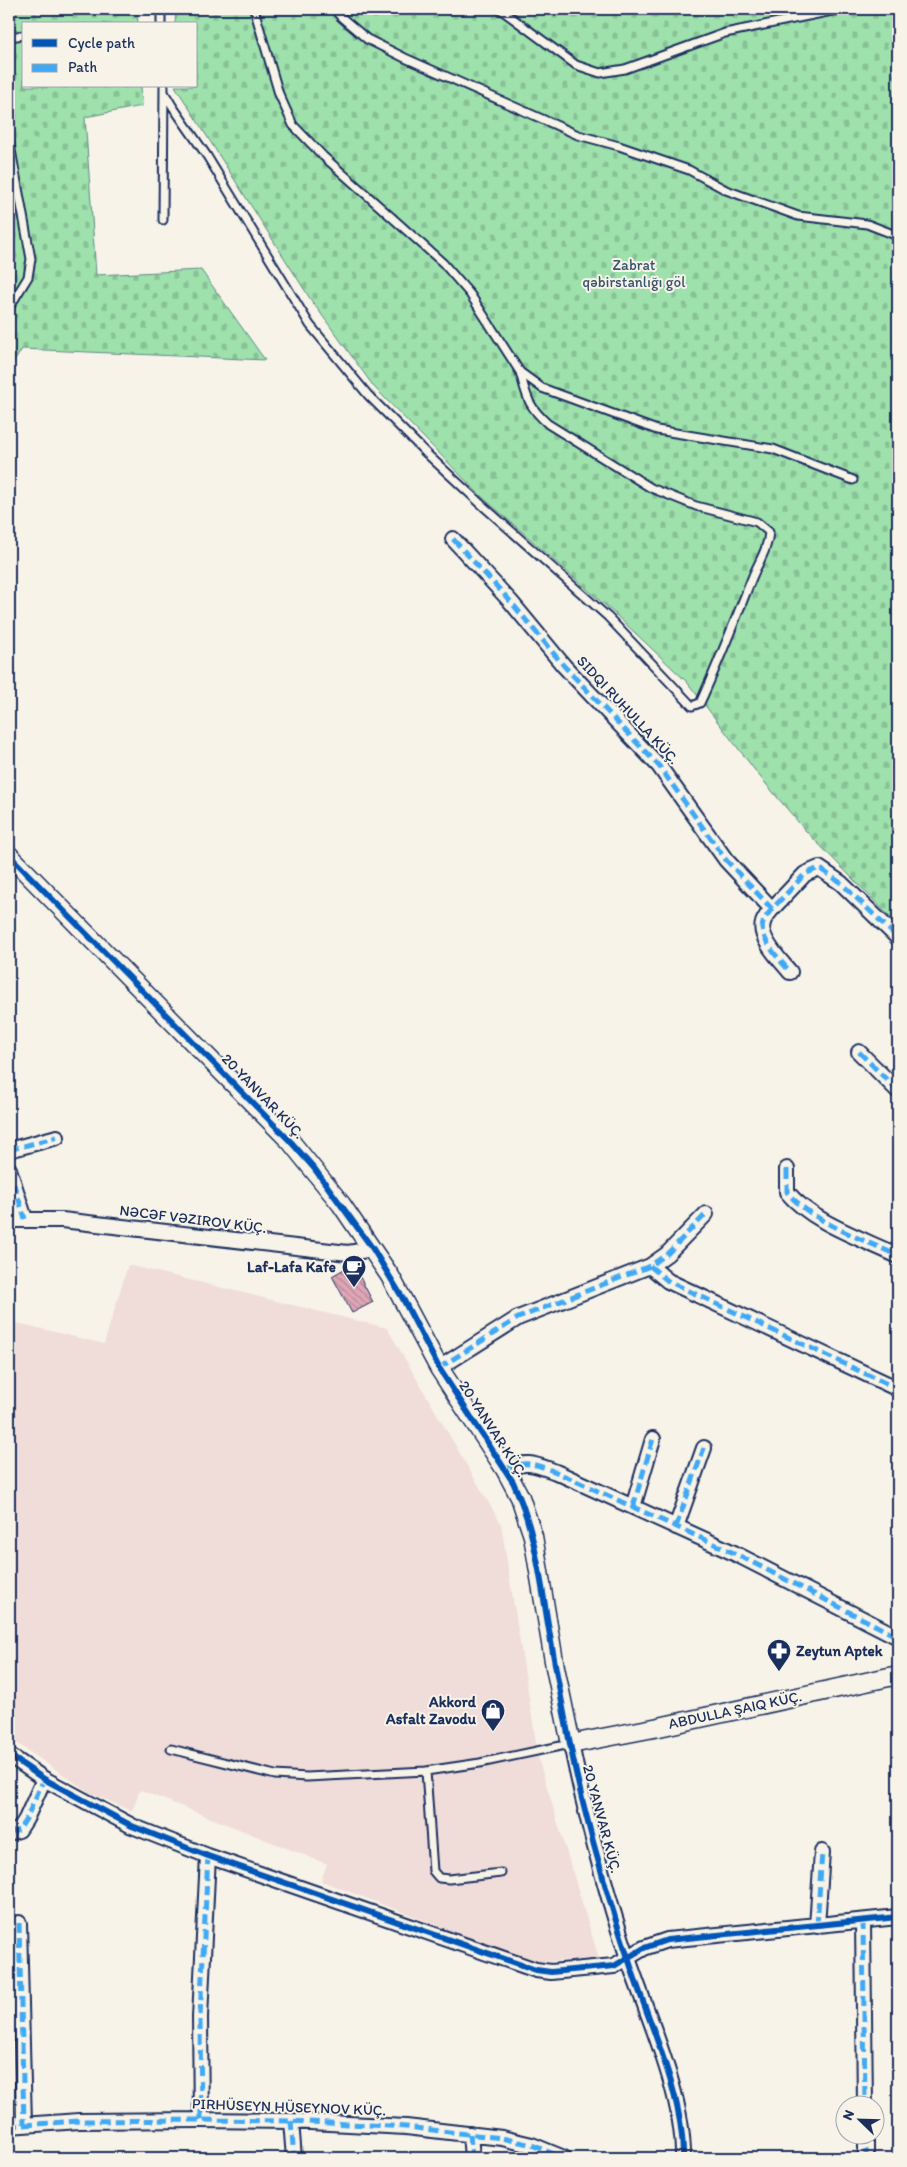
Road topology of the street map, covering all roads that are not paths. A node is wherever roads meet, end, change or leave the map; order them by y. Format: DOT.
graph roads {
  1 [pos="161,9"];
  2 [pos="254,9"];
  3 [pos="334,9"];
  4 [pos="500,9"];
  5 [pos="842,9"];
  6 [pos="161,22"];
  7 [pos="22,35"];
  8 [pos="9,37"];
  9 [pos="164,89"];
  10 [pos="9,139"];
  11 [pos="163,220"];
  12 [pos="898,236"];
  13 [pos="9,308"];
  14 [pos="520,372"];
  15 [pos="853,480"];
  16 [pos="453,539"];
  17 [pos="9,855"];
  18 [pos="772,909"];
  19 [pos="898,938"];
  20 [pos="790,972"];
  21 [pos="859,1052"];
  22 [pos="898,1091"];
  23 [pos="57,1137"];
  24 [pos="9,1150"];
  25 [pos="787,1168"];
  26 [pos="9,1169"];
  27 [pos="706,1214"];
  28 [pos="25,1219"];
  29 [pos="9,1220"];
  30 [pos="373,1249"];
  31 [pos="898,1256"];
  32 [pos="650,1266"];
  33 [pos="439,1368"];
  34 [pos="898,1389"];
  35 [pos="653,1439"];
  36 [pos="704,1448"];
  37 [pos="505,1469"];
  38 [pos="633,1507"];
  39 [pos="676,1527"];
  40 [pos="898,1637"];
  41 [pos="898,1675"];
  42 [pos="571,1744"];
  43 [pos="171,1749"];
  44 [pos="9,1755"];
  45 [pos="426,1771"];
  46 [pos="44,1779"];
  47 [pos="9,1833"];
  48 [pos="822,1852"];
  49 [pos="208,1856"];
  50 [pos="501,1873"];
  51 [pos="898,1917"];
  52 [pos="863,1921"];
  53 [pos="19,1923"];
  54 [pos="817,1926"];
  55 [pos="628,1958"];
  56 [pos="865,2094"];
  57 [pos="201,2120"];
  58 [pos="291,2121"];
  59 [pos="24,2124"];
  60 [pos="9,2126"];
  61 [pos="470,2134"];
  62 [pos="866,2144"];
  63 [pos="294,2158"];
  64 [pos="472,2158"];
  65 [pos="564,2158"];
  66 [pos="683,2158"];
  67 [pos="866,2158"];
  1 -- 6 [label="lane"];
  2 -- 14 [label="lane"];
  3 -- 12 [label="lane"];
  4 -- 5 [label="lane"];
  7 -- 8 [label="lane"];
  9 -- 11 [label="lane"];
  9 -- 14 [label="lane"];
  10 -- 13 [label="lane"];
  14 -- 15 [label="lane"];
  16 -- 18 [label="street, SIDQI RUHULLA KÜÇ."];
  17 -- 30 [label="street, 20 YANVAR KÜÇ."];
  18 -- 19 [label="street"];
  18 -- 20 [label="street"];
  21 -- 22 [label="street"];
  23 -- 24 [label="street"];
  25 -- 31 [label="street"];
  26 -- 28 [label="street"];
  27 -- 32 [label="street"];
  28 -- 29 [label="street, NƏCƏF VƏZIROV KÜÇ."];
  28 -- 30 [label="street, NƏCƏF VƏZIROV KÜÇ."];
  30 -- 33 [label="street, 20 YANVAR KÜÇ."];
  32 -- 33 [label="street"];
  32 -- 34 [label="street"];
  33 -- 37 [label="street, 20 YANVAR KÜÇ."];
  35 -- 38 [label="street"];
  36 -- 39 [label="street"];
  37 -- 38 [label="street"];
  37 -- 42 [label="street, 20 YANVAR KÜÇ."];
  38 -- 39 [label="street"];
  39 -- 40 [label="street"];
  41 -- 42 [label="street, ABDULLA ŞAIQ KÜÇ."];
  42 -- 45 [label="lane"];
  42 -- 55 [label="street, 20 YANVAR KÜÇ."];
  43 -- 45 [label="lane"];
  44 -- 46 [label="street"];
  45 -- 50 [label="lane"];
  46 -- 47 [label="street"];
  46 -- 49 [label="street"];
  48 -- 54 [label="street"];
  49 -- 55 [label="street"];
  49 -- 57 [label="street"];
  51 -- 52 [label="street"];
  52 -- 54 [label="street"];
  52 -- 56 [label="street"];
  53 -- 59 [label="street"];
  54 -- 55 [label="street"];
  55 -- 66 [label="street, 20 YANVAR KÜÇ."];
  57 -- 58 [label="street, PIRHÜSEYN HÜSEYNOV KÜÇ."];
  57 -- 59 [label="street, PIRHÜSEYN HÜSEYNOV KÜÇ."];
  58 -- 61 [label="street, PIRHÜSEYN HÜSEYNOV KÜÇ."];
  58 -- 63 [label="street"];
  59 -- 60 [label="street, PIRHÜSEYN HÜSEYNOV KÜÇ."];
  61 -- 64 [label="street"];
  61 -- 65 [label="street, PIRHÜSEYN HÜSEYNOV KÜÇ."];
  62 -- 67 [label="street"];
}
